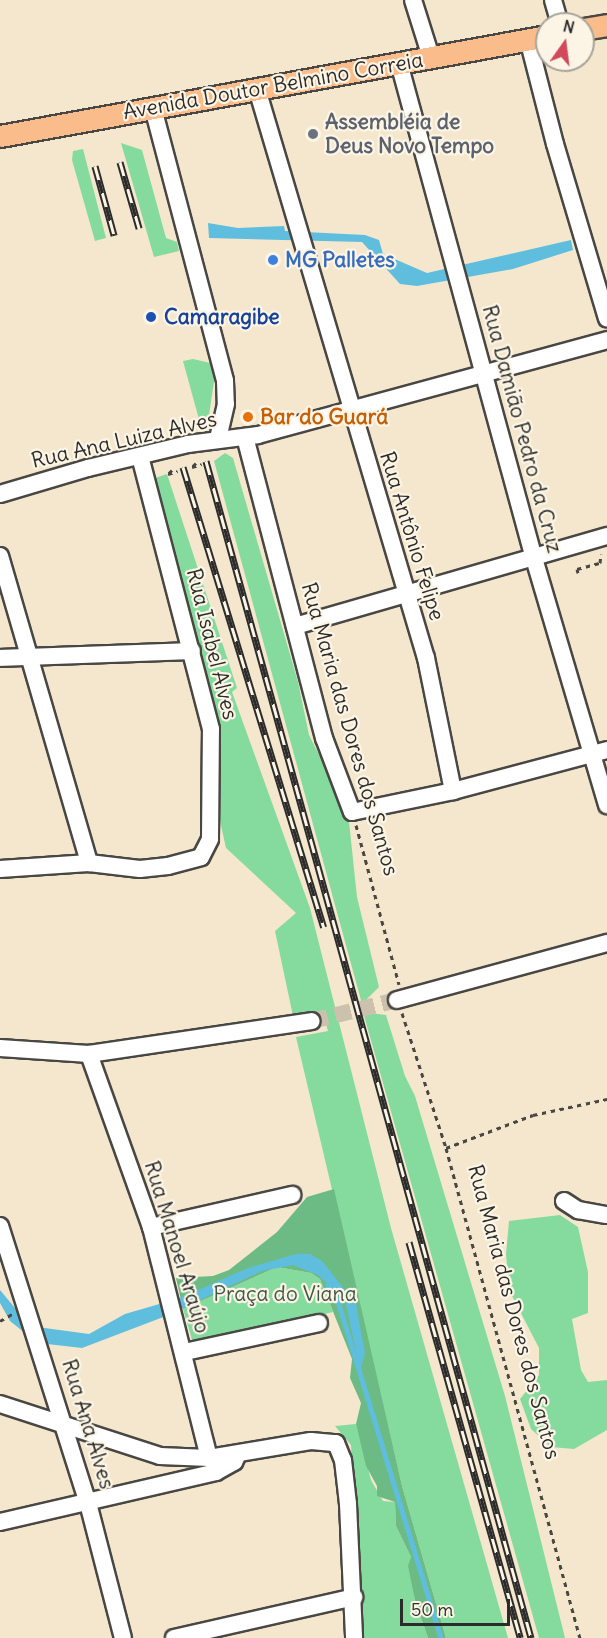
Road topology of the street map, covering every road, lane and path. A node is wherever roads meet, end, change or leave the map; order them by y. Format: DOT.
graph roads {
  1 [pos="413,0"];
  2 [pos="535,39"];
  3 [pos="431,57"];
  4 [pos="399,63"];
  5 [pos="545,72"];
  6 [pos="257,89"];
  7 [pos="153,108"];
  8 [pos="0,136"];
  9 [pos="607,318"];
  10 [pos="607,340"];
  11 [pos="483,375"];
  12 [pos="351,411"];
  13 [pos="245,437"];
  14 [pos="218,439"];
  15 [pos="140,456"];
  16 [pos="196,463"];
  17 [pos="202,464"];
  18 [pos="172,470"];
  19 [pos="178,471"];
  20 [pos="0,494"];
  21 [pos="605,537"];
  22 [pos="533,555"];
  23 [pos="0,556"];
  24 [pos="578,573"];
  25 [pos="404,594"];
  26 [pos="295,626"];
  27 [pos="192,651"];
  28 [pos="27,657"];
  29 [pos="0,658"];
  30 [pos="601,751"];
  31 [pos="453,791"];
  32 [pos="607,805"];
  33 [pos="352,812"];
  34 [pos="88,863"];
  35 [pos="0,868"];
  36 [pos="607,944"];
  37 [pos="400,1000"];
  38 [pos="312,1021"];
  39 [pos="0,1048"];
  40 [pos="89,1054"];
  41 [pos="607,1100"];
  42 [pos="446,1148"];
  43 [pos="292,1195"];
  44 [pos="564,1201"];
  45 [pos="607,1215"];
  46 [pos="0,1226"];
  47 [pos="151,1227"];
  48 [pos="319,1323"];
  49 [pos="185,1352"];
  50 [pos="0,1404"];
  51 [pos="65,1427"];
  52 [pos="238,1454"];
  53 [pos="209,1458"];
  54 [pos="88,1503"];
  55 [pos="0,1522"];
  56 [pos="354,1598"];
  57 [pos="123,1638"];
  58 [pos="174,1638"];
  59 [pos="354,1638"];
  60 [pos="580,1638"];
  1 -- 3 [label="street"];
  2 -- 3 [label="main road, Avenida Doutor Belmino Correia"];
  3 -- 4 [label="main road, Avenida Doutor Belmino Correia"];
  4 -- 6 [label="main road, Avenida Doutor Belmino Correia"];
  4 -- 11 [label="street, Rua Damião Pedro da Cruz"];
  5 -- 9 [label="street"];
  6 -- 7 [label="main road, Avenida Doutor Belmino Correia"];
  6 -- 12 [label="street, Rua Antônio Felipe"];
  7 -- 8 [label="main road, Avenida Doutor Belmino Correia"];
  7 -- 14 [label="street"];
  10 -- 11 [label="street, Rua Ana Luiza Alves"];
  11 -- 12 [label="street, Rua Ana Luiza Alves"];
  11 -- 22 [label="street, Rua Damião Pedro da Cruz"];
  12 -- 13 [label="street, Rua Ana Luiza Alves"];
  12 -- 25 [label="street, Rua Antônio Felipe"];
  13 -- 14 [label="street, Rua Ana Luiza Alves"];
  13 -- 26 [label="street, Rua Maria das Dores dos Santos"];
  14 -- 15 [label="street, Rua Ana Luiza Alves"];
  15 -- 20 [label="street, Rua Ana Luiza Alves"];
  15 -- 27 [label="street, Rua Isabel Alves"];
  16 -- 17 [label="path"];
  18 -- 19 [label="path"];
  21 -- 22 [label="street"];
  21 -- 24 [label="path"];
  22 -- 25 [label="street"];
  22 -- 30 [label="street, Rua Damião Pedro da Cruz"];
  23 -- 28 [label="street"];
  25 -- 26 [label="street"];
  25 -- 31 [label="street, Rua Antônio Felipe"];
  26 -- 33 [label="street, Rua Maria das Dores dos Santos"];
  27 -- 28 [label="street"];
  27 -- 34 [label="street, Rua Isabel Alves"];
  28 -- 29 [label="street"];
  28 -- 34 [label="street"];
  30 -- 31 [label="street"];
  30 -- 32 [label="street, Rua Damião Pedro da Cruz"];
  31 -- 33 [label="street"];
  33 -- 37 [label="path, Rua Maria das Dores dos Santos"];
  34 -- 35 [label="street, Rua Isabel Alves"];
  36 -- 37 [label="street"];
  37 -- 42 [label="path, Rua Maria das Dores dos Santos"];
  38 -- 40 [label="street"];
  39 -- 40 [label="street"];
  40 -- 47 [label="street, Rua Manoel Araújo"];
  41 -- 42 [label="path"];
  42 -- 60 [label="path, Rua Maria das Dores dos Santos"];
  43 -- 47 [label="street"];
  44 -- 45 [label="street"];
  46 -- 51 [label="street, Rua Ana Alves"];
  47 -- 49 [label="street, Rua Manoel Araújo"];
  48 -- 49 [label="street"];
  49 -- 53 [label="street, Rua Manoel Araújo"];
  50 -- 51 [label="street"];
  51 -- 53 [label="street"];
  51 -- 54 [label="street, Rua Ana Alves"];
  52 -- 53 [label="street"];
  52 -- 54 [label="street"];
  52 -- 56 [label="street"];
  54 -- 55 [label="street"];
  54 -- 57 [label="street, Rua Ana Alves"];
  56 -- 58 [label="street"];
  56 -- 59 [label="street"];
}
